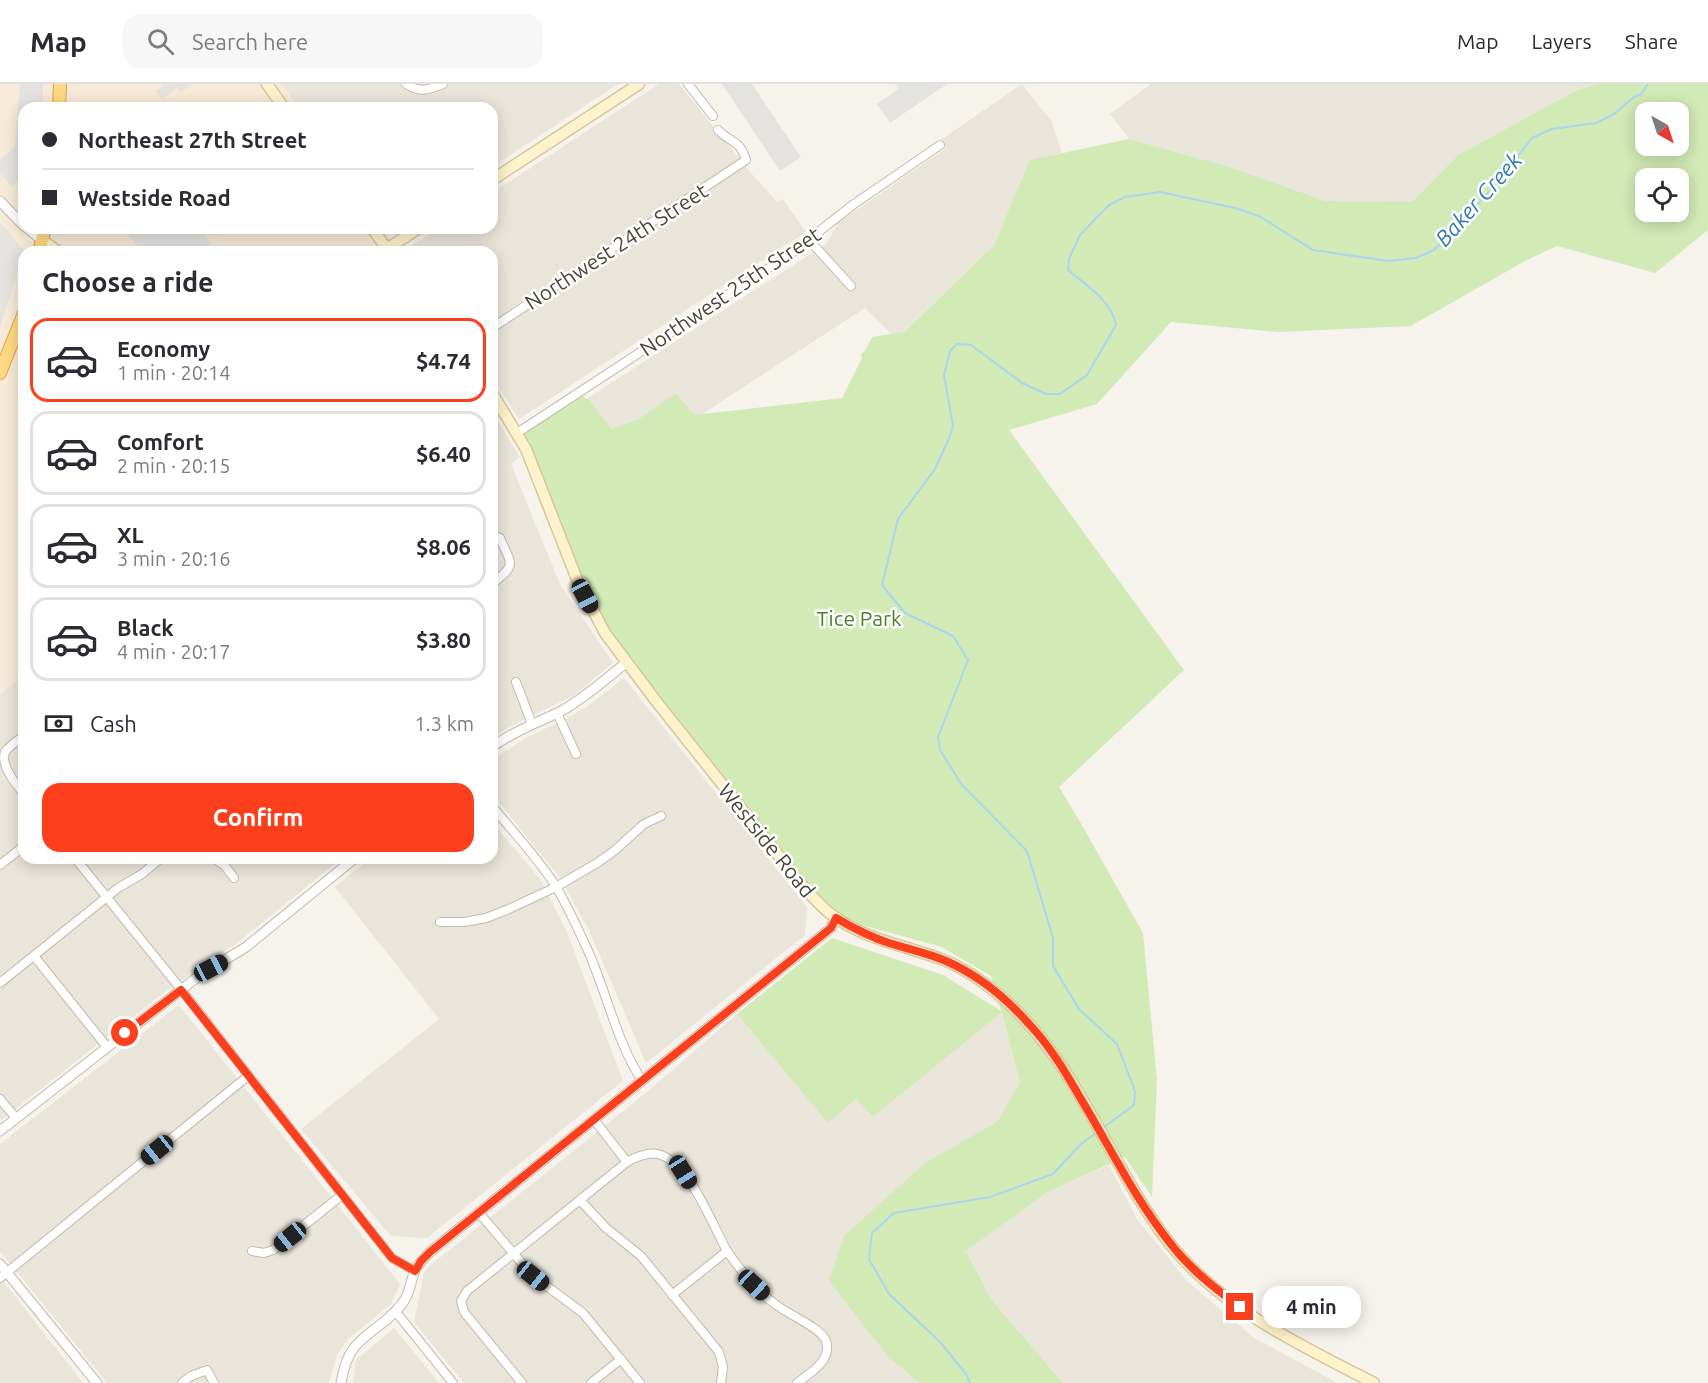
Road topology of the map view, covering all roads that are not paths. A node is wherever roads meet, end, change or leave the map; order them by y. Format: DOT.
graph roads {
  1 [pos="60,84"];
  2 [pos="406,84"];
  3 [pos="443,84"];
  4 [pos="639,84"];
  5 [pos="688,84"];
  6 [pos="270,85"];
  7 [pos="59,102"];
  8 [pos="280,102"];
  9 [pos="713,116"];
  10 [pos="718,130"];
  11 [pos="940,145"];
  12 [pos="498,176"];
  13 [pos="0,201"];
  14 [pos="18,220"];
  15 [pos="410,234"];
  16 [pos="810,241"];
  17 [pos="393,246"];
  18 [pos="851,286"];
  19 [pos="498,324"];
  20 [pos="18,328"];
  21 [pos="0,373"];
  22 [pos="498,403"];
  23 [pos="517,433"];
  24 [pos="498,537"];
  25 [pos="498,579"];
  26 [pos="627,662"];
  27 [pos="516,681"];
  28 [pos="557,713"];
  29 [pos="532,724"];
  30 [pos="18,741"];
  31 [pos="498,743"];
  32 [pos="576,754"];
  33 [pos="18,787"];
  34 [pos="498,814"];
  35 [pos="661,816"];
  36 [pos="18,851"];
  37 [pos="80,864"];
  38 [pos="154,864"];
  39 [pos="222,864"];
  40 [pos="343,864"];
  41 [pos="0,865"];
  42 [pos="234,878"];
  43 [pos="556,887"];
  44 [pos="107,897"];
  45 [pos="836,918"];
  46 [pos="440,922"];
  47 [pos="34,956"];
  48 [pos="0,983"];
  49 [pos="181,990"];
  50 [pos="107,1047"];
  51 [pos="248,1076"];
  52 [pos="642,1082"];
  53 [pos="0,1099"];
  54 [pos="16,1118"];
  55 [pos="595,1120"];
  56 [pos="0,1131"];
  57 [pos="627,1162"];
  58 [pos="342,1195"];
  59 [pos="580,1200"];
  60 [pos="479,1213"];
  61 [pos="252,1251"];
  62 [pos="727,1251"];
  63 [pos="513,1253"];
  64 [pos="0,1264"];
  65 [pos="415,1271"];
  66 [pos="3,1275"];
  67 [pos="672,1295"];
  68 [pos="396,1312"];
  69 [pos="621,1359"];
  70 [pos="97,1383"];
  71 [pos="182,1383"];
  72 [pos="214,1383"];
  73 [pos="341,1383"];
  74 [pos="453,1383"];
  75 [pos="522,1383"];
  76 [pos="591,1383"];
  77 [pos="640,1383"];
  78 [pos="721,1383"];
  79 [pos="797,1383"];
  80 [pos="1374,1383"];
  1 -- 7 [label="highway"];
  2 -- 3 [label="street"];
  4 -- 12 [label="main road"];
  5 -- 9 [label="street"];
  6 -- 8 [label="main road"];
  10 -- 19 [label="street, Northwest 24th Street"];
  11 -- 16 [label="street, Northwest 25th Street"];
  13 -- 14 [label="street"];
  15 -- 17 [label="main road"];
  16 -- 18 [label="street"];
  16 -- 23 [label="street, Northwest 25th Street"];
  20 -- 21 [label="highway"];
  22 -- 23 [label="main road, Westside Road"];
  23 -- 26 [label="main road, Westside Road"];
  24 -- 25 [label="street"];
  26 -- 28 [label="street"];
  26 -- 45 [label="main road, Westside Road"];
  27 -- 29 [label="street"];
  28 -- 29 [label="street"];
  28 -- 32 [label="street"];
  29 -- 31 [label="street"];
  30 -- 33 [label="street"];
  34 -- 43 [label="street"];
  35 -- 43 [label="street"];
  36 -- 41 [label="street"];
  37 -- 44 [label="street"];
  38 -- 44 [label="street"];
  39 -- 42 [label="street"];
  40 -- 49 [label="street"];
  43 -- 46 [label="street"];
  43 -- 52 [label="street"];
  44 -- 47 [label="street"];
  44 -- 49 [label="street"];
  45 -- 52 [label="street"];
  45 -- 80 [label="main road, Westside Road"];
  47 -- 48 [label="street"];
  47 -- 50 [label="street"];
  49 -- 50 [label="street"];
  49 -- 51 [label="street"];
  50 -- 54 [label="street"];
  51 -- 58 [label="street"];
  51 -- 66 [label="street"];
  52 -- 55 [label="street"];
  53 -- 54 [label="street"];
  54 -- 56 [label="street"];
  55 -- 57 [label="street"];
  55 -- 60 [label="street"];
  57 -- 59 [label="street"];
  57 -- 62 [label="street"];
  58 -- 61 [label="street"];
  58 -- 65 [label="street"];
  59 -- 63 [label="street"];
  59 -- 67 [label="street"];
  60 -- 63 [label="street"];
  60 -- 65 [label="street"];
  62 -- 67 [label="street"];
  62 -- 79 [label="street"];
  63 -- 69 [label="street"];
  63 -- 75 [label="street"];
  64 -- 66 [label="street"];
  65 -- 68 [label="street"];
  66 -- 70 [label="street"];
  67 -- 78 [label="street"];
  68 -- 73 [label="street"];
  68 -- 74 [label="street"];
  69 -- 76 [label="street"];
  69 -- 77 [label="street"];
  71 -- 72 [label="street"];
}
